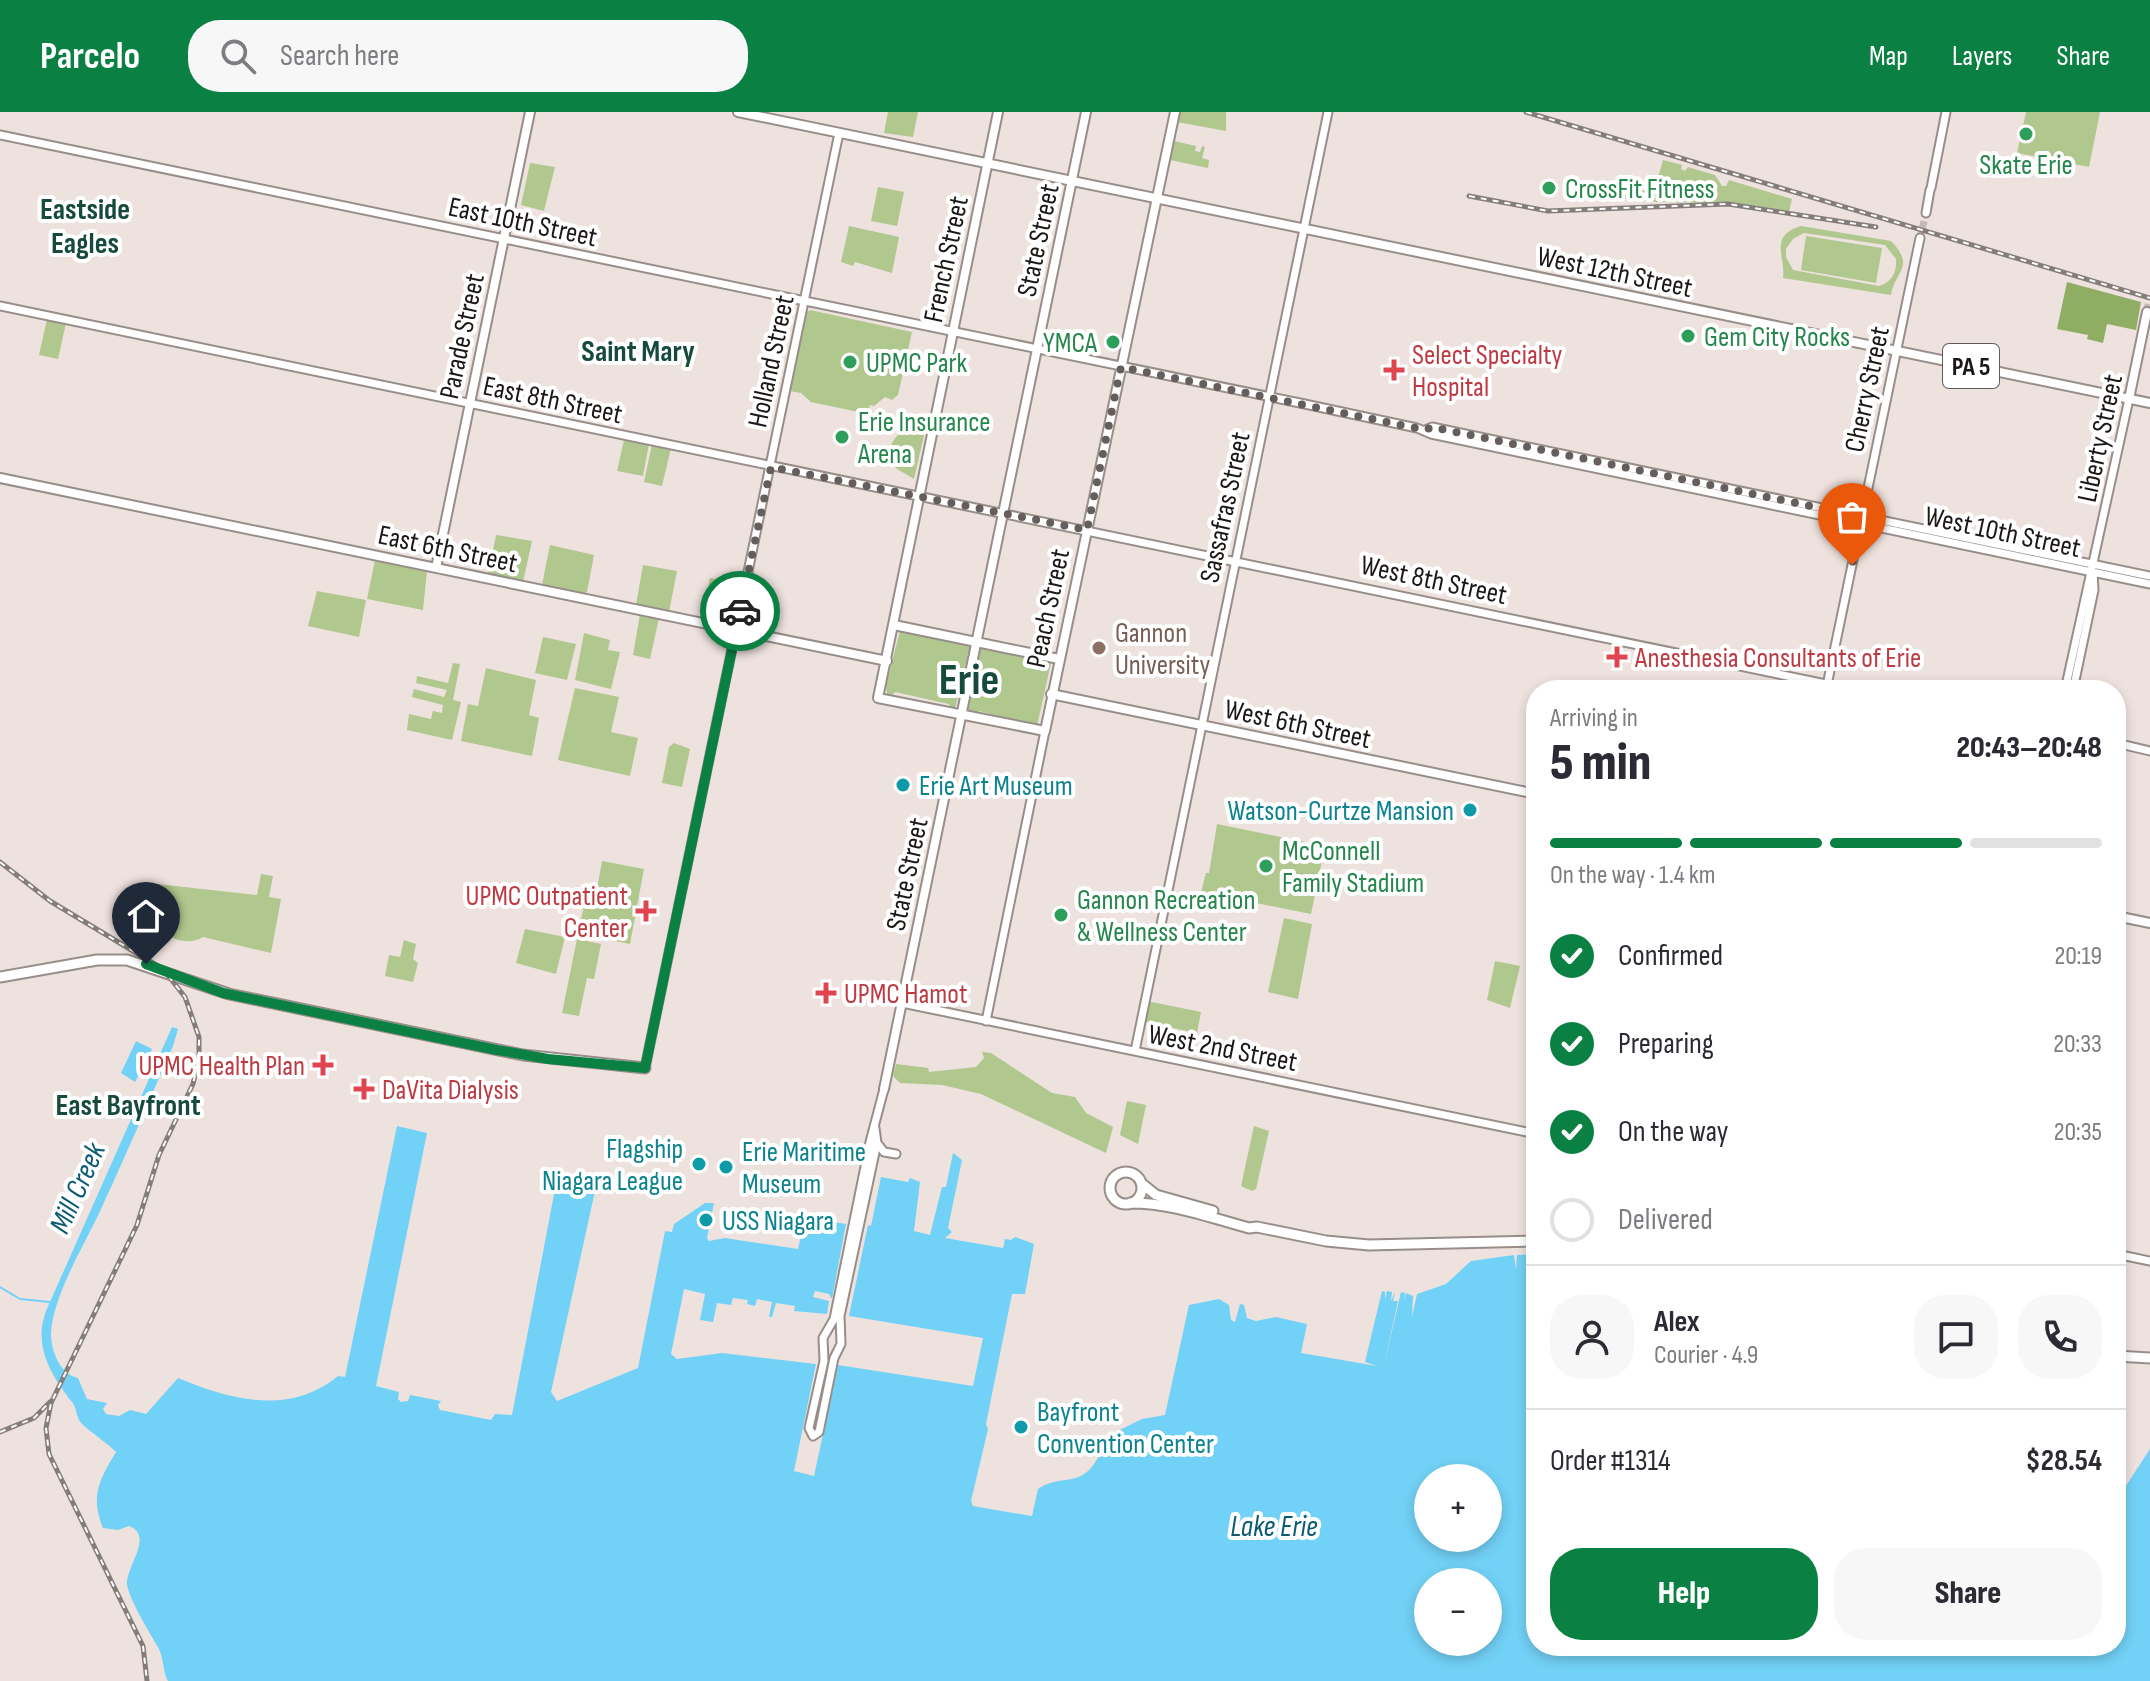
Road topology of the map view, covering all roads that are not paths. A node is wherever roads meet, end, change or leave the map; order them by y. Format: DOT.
graph roads {
  1 [pos="530,112"];
  2 [pos="738,112"];
  3 [pos="998,112"];
  4 [pos="1086,112"];
  5 [pos="1175,112"];
  6 [pos="1328,112"];
  7 [pos="1946,112"];
  8 [pos="839,133"];
  9 [pos="0,135"];
  10 [pos="987,164"];
  11 [pos="1072,181"];
  12 [pos="1157,198"];
  13 [pos="1926,213"];
  14 [pos="1305,228"];
  15 [pos="1920,238"];
  16 [pos="504,239"];
  17 [pos="804,301"];
  18 [pos="0,306"];
  19 [pos="2147,312"];
  20 [pos="952,332"];
  21 [pos="1036,349"];
  22 [pos="1897,351"];
  23 [pos="1121,367"];
  24 [pos="1269,397"];
  25 [pos="2129,399"];
  26 [pos="2150,403"];
  27 [pos="470,404"];
  28 [pos="771,467"];
  29 [pos="0,478"];
  30 [pos="918,496"];
  31 [pos="1003,513"];
  32 [pos="1862,520"];
  33 [pos="1087,530"];
  34 [pos="1235,561"];
  35 [pos="436,568"];
  36 [pos="2094,568"];
  37 [pos="2150,576"];
  38 [pos="2150,584"];
  39 [pos="894,625"];
  40 [pos="736,629"];
  41 [pos="976,642"];
  42 [pos="1059,659"];
  43 [pos="887,661"];
  44 [pos="1794,680"];
  45 [pos="1828,680"];
  46 [pos="2067,680"];
  47 [pos="2075,680"];
  48 [pos="1051,694"];
  49 [pos="961,715"];
  50 [pos="1201,725"];
  51 [pos="1045,731"];
  52 [pos="2126,745"];
  53 [pos="2150,751"];
  54 [pos="1526,792"];
  55 [pos="2126,918"];
  56 [pos="2150,923"];
  57 [pos="0,977"];
  58 [pos="902,1003"];
  59 [pos="986,1021"];
  60 [pos="1135,1051"];
  61 [pos="645,1068"];
  62 [pos="884,1089"];
  63 [pos="875,1128"];
  64 [pos="1526,1132"];
  65 [pos="877,1143"];
  66 [pos="896,1154"];
  67 [pos="1141,1183"];
  68 [pos="1130,1203"];
  69 [pos="1257,1227"];
  70 [pos="1526,1241"];
  71 [pos="2126,1256"];
  72 [pos="2150,1261"];
  73 [pos="2126,1357"];
  74 [pos="2150,1358"];
  1 -- 16 [label="main road, Parade Street"];
  2 -- 8 [label="main road, PA 5"];
  3 -- 10 [label="main road, French Street"];
  4 -- 11 [label="main road, State Street"];
  5 -- 12 [label="main road, Peach Street"];
  6 -- 14 [label="street, Sassafras Street"];
  7 -- 13 [label="street"];
  8 -- 10 [label="main road, PA 5"];
  8 -- 17 [label="street, Holland Street"];
  9 -- 16 [label="street, East 10th Street"];
  10 -- 11 [label="main road, PA 5"];
  10 -- 20 [label="main road, French Street"];
  11 -- 12 [label="main road, West 12th Street / PA 5"];
  11 -- 21 [label="main road, State Street"];
  12 -- 14 [label="main road, West 12th Street / PA 5"];
  12 -- 23 [label="main road, Peach Street"];
  14 -- 22 [label="main road, West 12th Street / PA 5"];
  14 -- 24 [label="street, Sassafras Street"];
  15 -- 22 [label="street, Cherry Street"];
  16 -- 17 [label="street, East 10th Street"];
  16 -- 27 [label="main road, Parade Street"];
  17 -- 20 [label="street, East 10th Street"];
  17 -- 28 [label="street, Holland Street"];
  18 -- 27 [label="street, East 8th Street"];
  19 -- 25 [label="main road, Liberty Street"];
  20 -- 21 [label="street, East 10th Street"];
  20 -- 30 [label="main road, French Street"];
  21 -- 23 [label="street, West 10th Street"];
  21 -- 31 [label="main road, State Street"];
  22 -- 25 [label="main road, West 12th Street / PA 5"];
  22 -- 32 [label="street, Cherry Street"];
  23 -- 24 [label="street, West 10th Street"];
  23 -- 33 [label="main road, Peach Street"];
  24 -- 32 [label="street, West 10th Street"];
  24 -- 34 [label="street, Sassafras Street"];
  25 -- 26 [label="main road, West 12th Street / PA 5"];
  25 -- 36 [label="street, Liberty Street"];
  27 -- 28 [label="street, East 8th Street"];
  27 -- 35 [label="main road, Parade Street"];
  28 -- 30 [label="street, East 8th Street"];
  28 -- 40 [label="street, Holland Street"];
  29 -- 35 [label="main road, East 6th Street"];
  30 -- 31 [label="street, East 8th Street"];
  30 -- 39 [label="main road, French Street"];
  31 -- 33 [label="street, West 8th Street"];
  31 -- 41 [label="main road, State Street"];
  32 -- 36 [label="street, West 10th Street"];
  32 -- 45 [label="street, Cherry Street"];
  33 -- 34 [label="street, West 8th Street"];
  33 -- 42 [label="main road, Peach Street"];
  34 -- 44 [label="street, West 8th Street"];
  34 -- 50 [label="street, Sassafras Street"];
  35 -- 40 [label="main road, East 6th Street"];
  36 -- 37 [label="street, West 10th Street"];
  36 -- 38 [label="street, West 10th Street"];
  36 -- 46 [label="street, Liberty Street"];
  36 -- 47 [label="street, Liberty Street"];
  39 -- 41 [label="main road"];
  39 -- 43 [label="main road, French Street"];
  40 -- 43 [label="main road, East 6th Street"];
  40 -- 61 [label="street, Holland Street"];
  41 -- 42 [label="main road"];
  41 -- 49 [label="main road, State Street"];
  42 -- 48 [label="main road, Peach Street"];
  43 -- 49 [label="main road, French Street"];
  48 -- 50 [label="main road, West 6th Street"];
  48 -- 51 [label="main road, Peach Street"];
  49 -- 51 [label="main road"];
  49 -- 58 [label="main road, State Street"];
  50 -- 54 [label="main road, West 6th Street"];
  50 -- 60 [label="street, Sassafras Street"];
  51 -- 59 [label="street, Peach Street"];
  52 -- 53 [label="street"];
  55 -- 56 [label="main road"];
  57 -- 61 [label="highway"];
  58 -- 59 [label="street, West 2nd Street"];
  58 -- 62 [label="main road, State Street"];
  59 -- 60 [label="street, West 2nd Street"];
  60 -- 64 [label="street, West 2nd Street"];
  62 -- 63 [label="street, State Street"];
  63 -- 65 [label="street, State Street"];
  63 -- 65 [label="street, State Street"];
  65 -- 66 [label="street"];
  67 -- 68 [label="highway"];
  67 -- 68 [label="highway"];
  67 -- 69 [label="highway"];
  68 -- 69 [label="highway"];
  69 -- 70 [label="highway"];
  71 -- 72 [label="street"];
  73 -- 74 [label="highway"];
}
